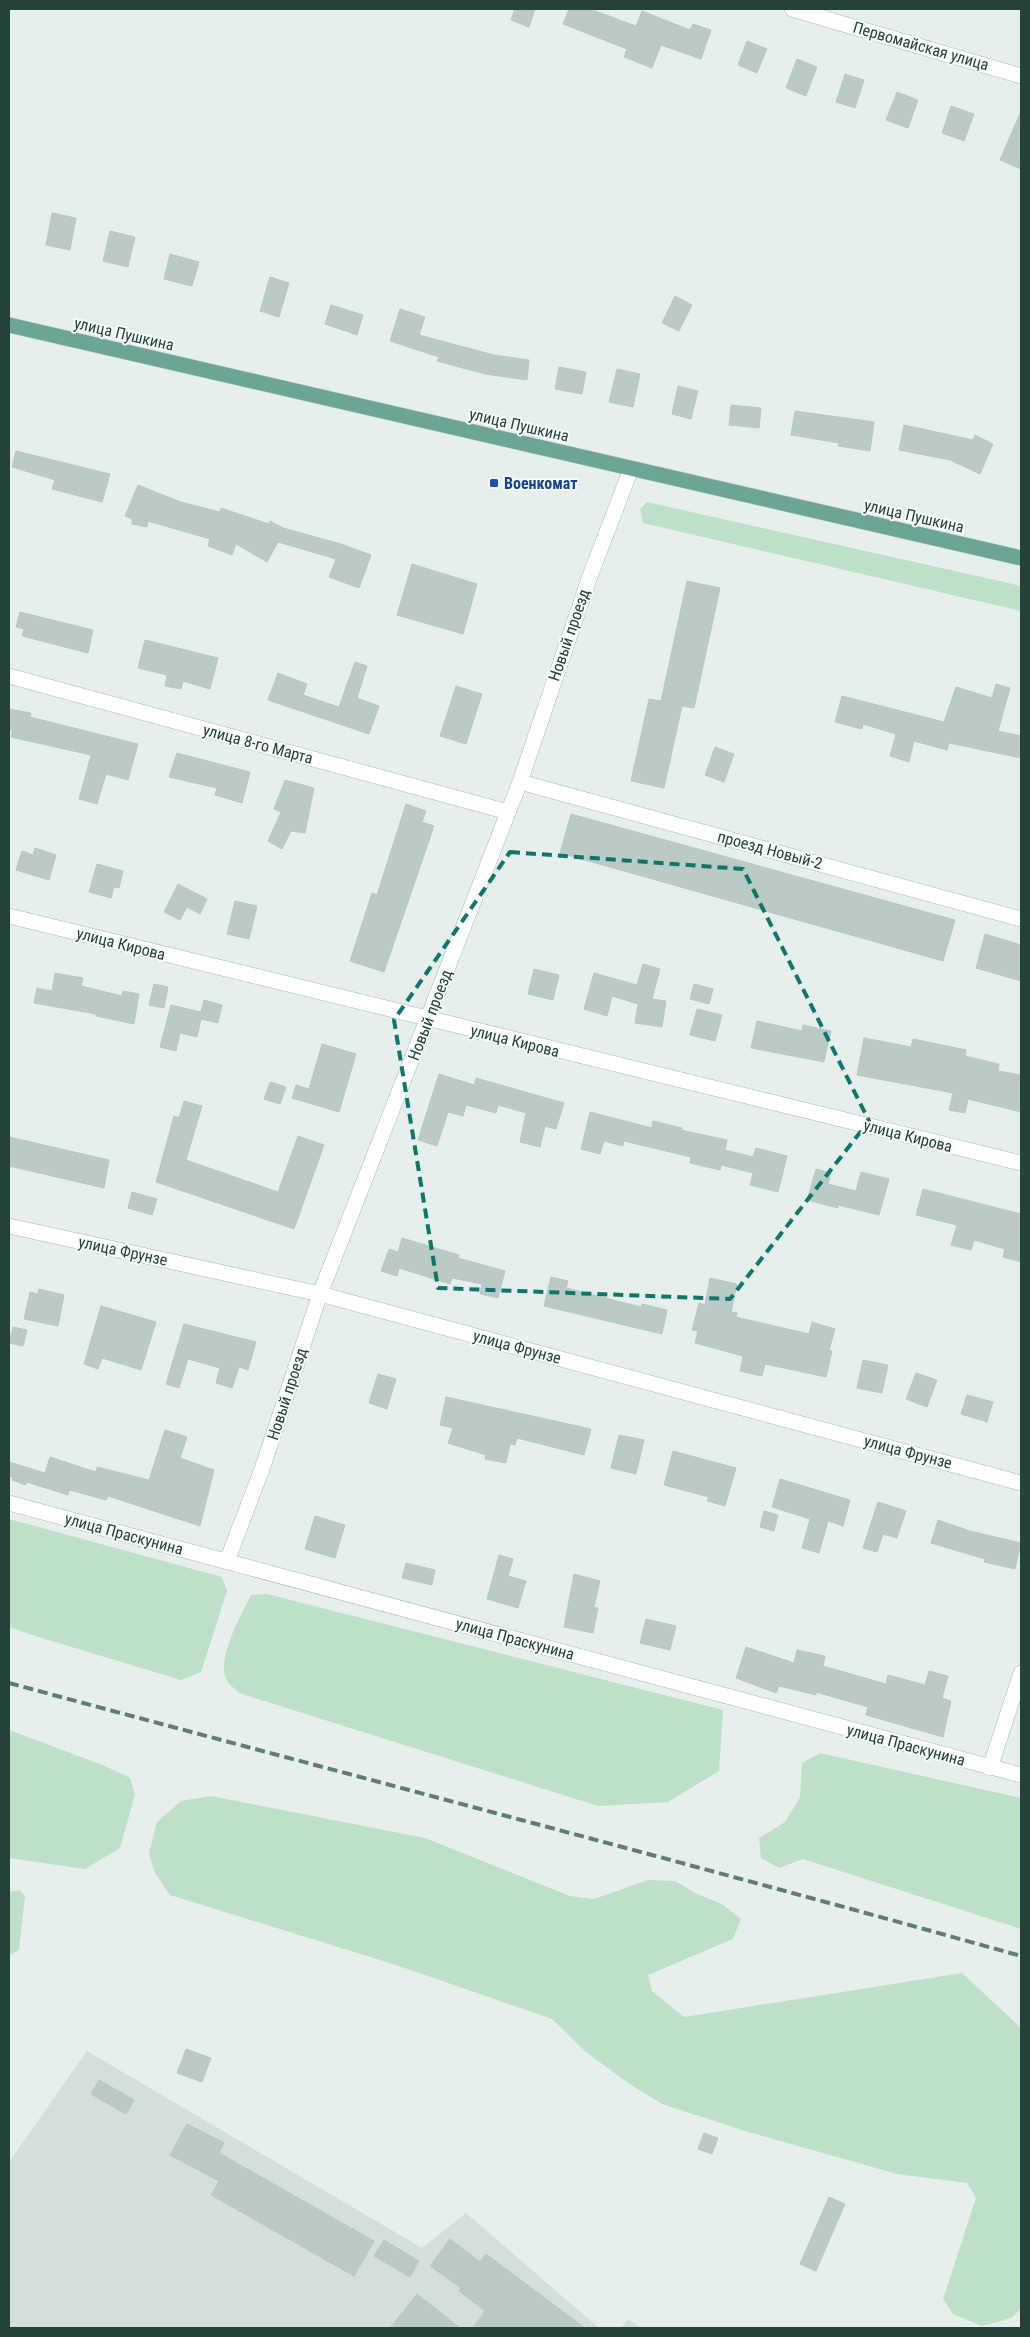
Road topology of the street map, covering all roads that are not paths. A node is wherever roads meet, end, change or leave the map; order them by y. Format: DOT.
graph roads {
  1 [pos="792,9"];
  2 [pos="1021,76"];
  3 [pos="9,325"];
  4 [pos="630,468"];
  5 [pos="1021,558"];
  6 [pos="9,676"];
  7 [pos="520,782"];
  8 [pos="508,812"];
  9 [pos="9,916"];
  10 [pos="1021,919"];
  11 [pos="428,1020"];
  12 [pos="1021,1163"];
  13 [pos="9,1226"];
  14 [pos="320,1294"];
  15 [pos="1021,1483"];
  16 [pos="9,1503"];
  17 [pos="227,1561"];
  18 [pos="1021,1673"];
  19 [pos="990,1768"];
  20 [pos="1021,1775"];
  1 -- 2 [label="street, Первомайская улица"];
  3 -- 4 [label="main road, улица Пушкина"];
  4 -- 5 [label="main road, улица Пушкина"];
  4 -- 7 [label="street, Новый проезд"];
  6 -- 8 [label="street, улица 8-го Марта"];
  7 -- 8 [label="street, Новый проезд"];
  7 -- 10 [label="street, проезд Новый-2"];
  8 -- 11 [label="street, Новый проезд"];
  9 -- 11 [label="street, улица Кирова"];
  11 -- 12 [label="street, улица Кирова"];
  11 -- 14 [label="street, Новый проезд"];
  13 -- 14 [label="street, улица Фрунзе"];
  14 -- 15 [label="street, улица Фрунзе"];
  14 -- 17 [label="street, Новый проезд"];
  16 -- 17 [label="street, улица Праскунина"];
  17 -- 19 [label="street, улица Праскунина"];
  18 -- 19 [label="street"];
  19 -- 20 [label="street, улица Праскунина"];
}
